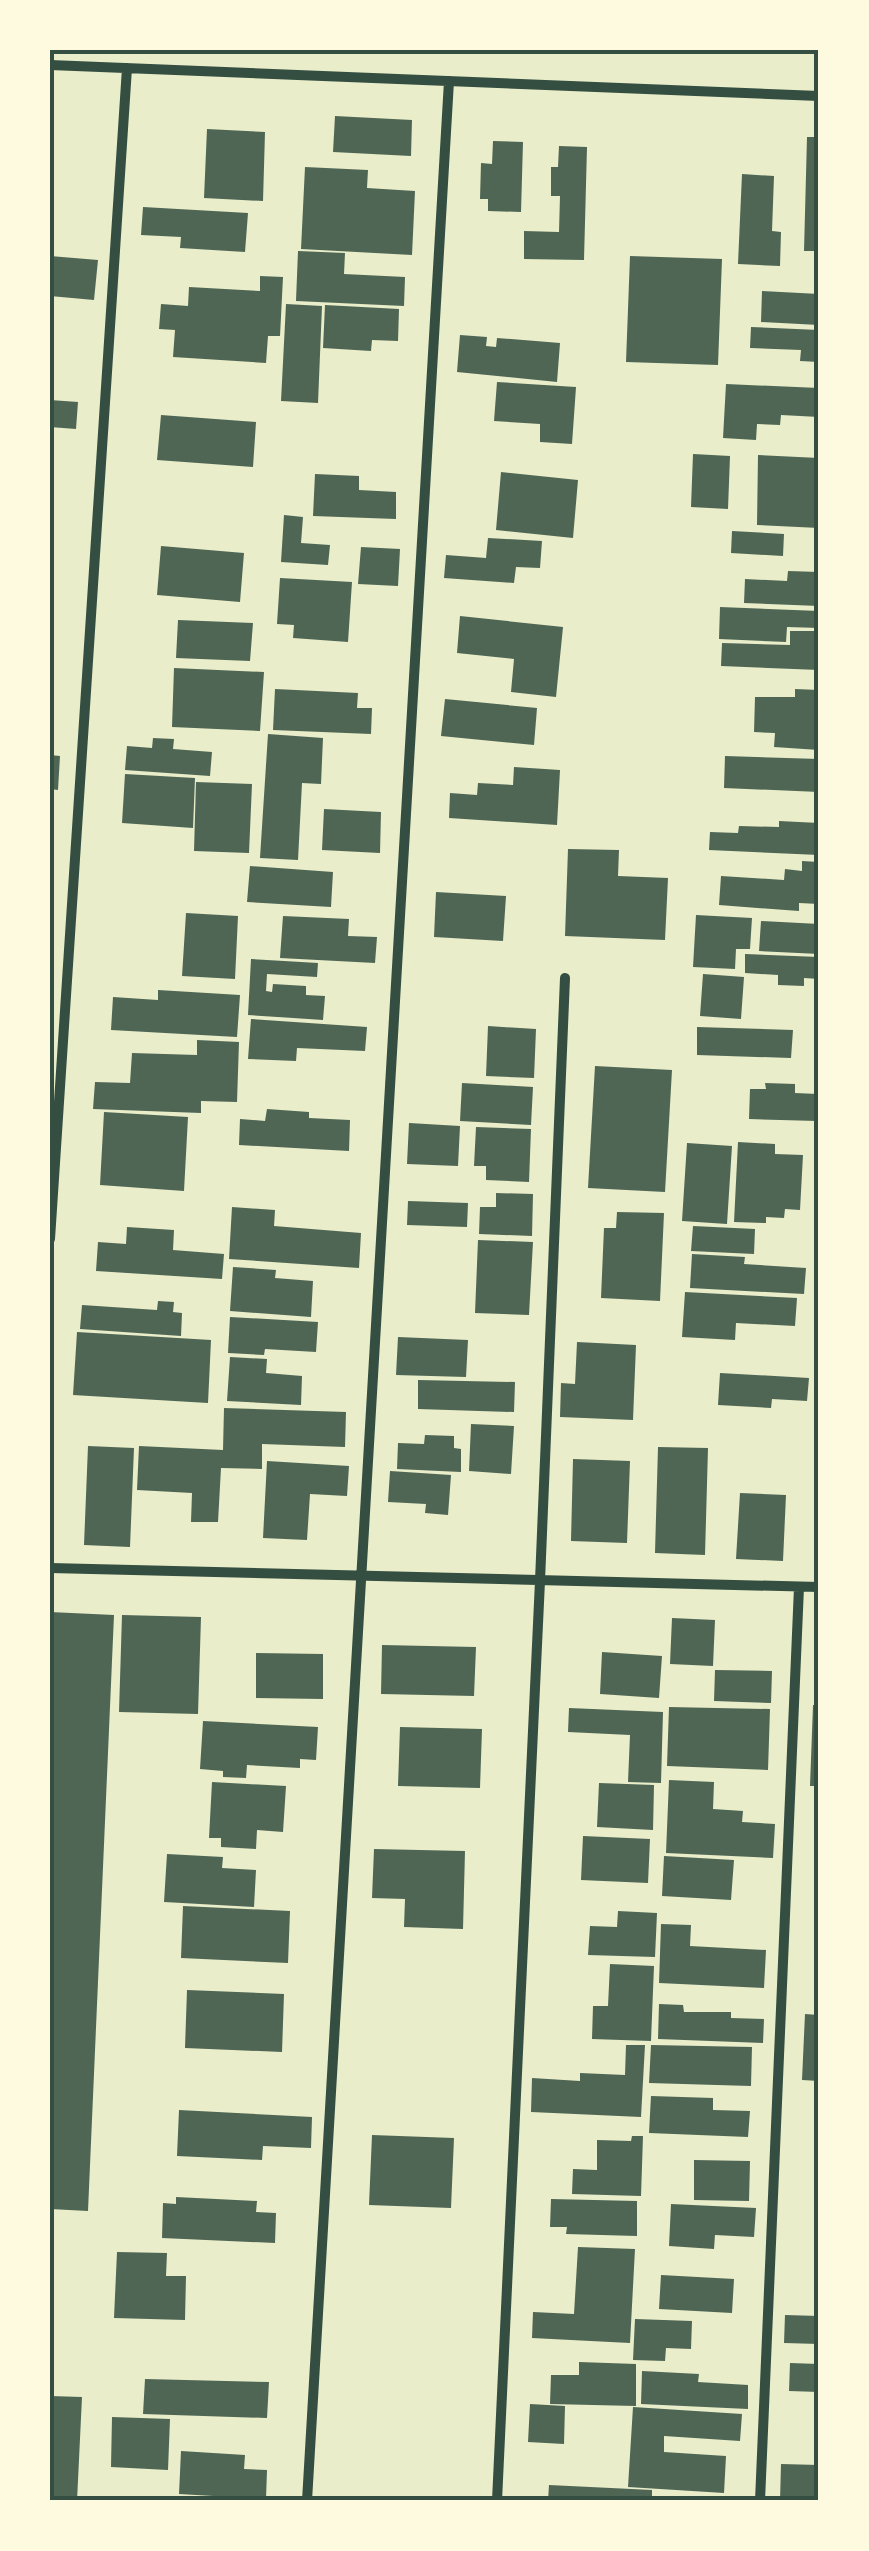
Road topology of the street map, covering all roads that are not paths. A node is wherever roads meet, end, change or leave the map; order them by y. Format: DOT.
graph roads {
  1 [pos="50,65"];
  2 [pos="127,68"];
  3 [pos="449,81"];
  4 [pos="819,96"];
  5 [pos="565,978"];
  6 [pos="50,1238"];
  7 [pos="50,1568"];
  8 [pos="362,1576"];
  9 [pos="540,1581"];
  10 [pos="799,1587"];
  11 [pos="819,1587"];
  12 [pos="307,2501"];
  13 [pos="497,2501"];
  14 [pos="760,2501"];
  1 -- 2 [label="street"];
  2 -- 3 [label="street"];
  2 -- 6 [label="street"];
  3 -- 4 [label="street"];
  3 -- 8 [label="street"];
  5 -- 9 [label="street"];
  7 -- 8 [label="street"];
  8 -- 9 [label="street"];
  8 -- 12 [label="street"];
  9 -- 10 [label="street"];
  9 -- 13 [label="street"];
  10 -- 11 [label="street"];
  10 -- 14 [label="street"];
}
